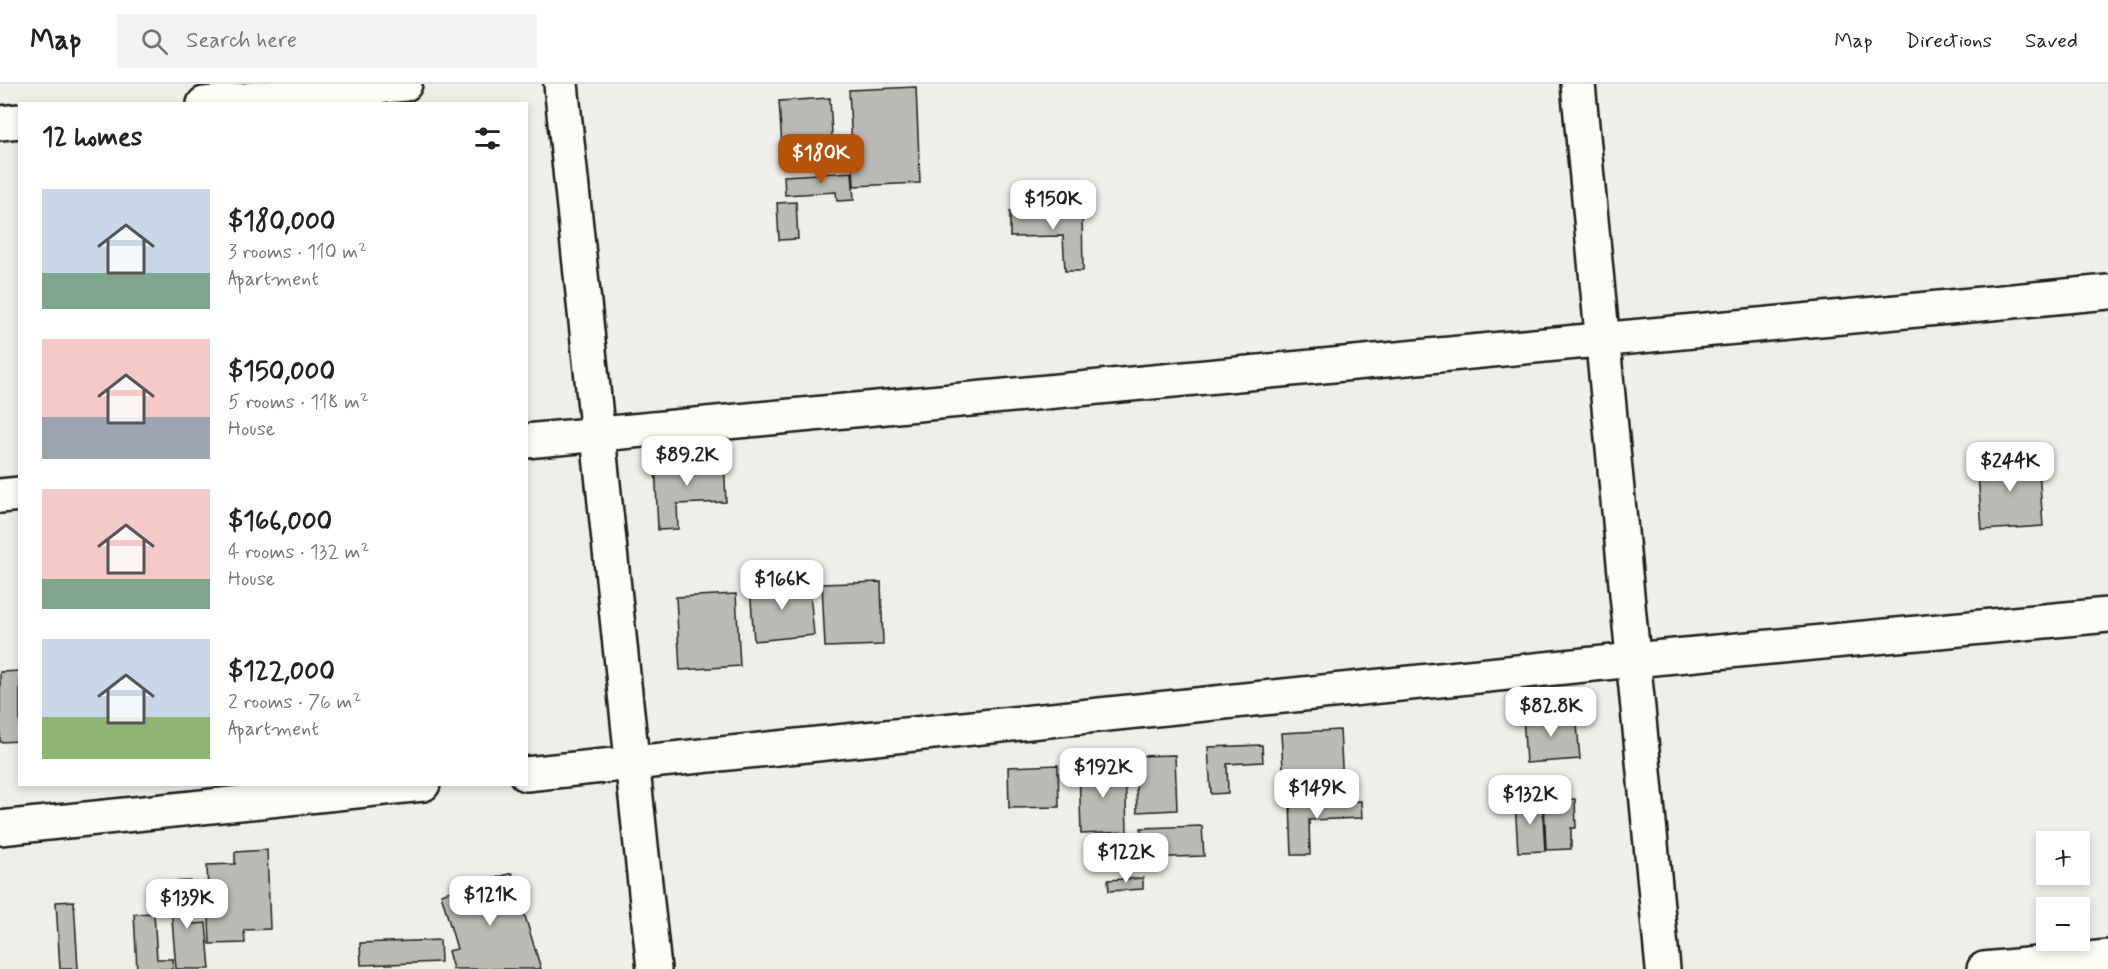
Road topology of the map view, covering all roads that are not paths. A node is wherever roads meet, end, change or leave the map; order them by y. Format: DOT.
graph roads {
  1 [pos="405,84"];
  2 [pos="561,84"];
  3 [pos="1578,84"];
  4 [pos="224,102"];
  5 [pos="18,121"];
  6 [pos="0,123"];
  7 [pos="2108,291"];
  8 [pos="1602,340"];
  9 [pos="598,434"];
  10 [pos="528,441"];
  11 [pos="18,494"];
  12 [pos="0,496"];
  13 [pos="2108,615"];
  14 [pos="1633,660"];
  15 [pos="633,763"];
  16 [pos="528,774"];
  17 [pos="404,786"];
  18 [pos="0,828"];
  19 [pos="2108,957"];
  20 [pos="654,969"];
  21 [pos="1663,969"];
  22 [pos="1984,969"];
  1 -- 4 [label="street"];
  2 -- 9 [label="street"];
  3 -- 8 [label="street"];
  5 -- 6 [label="street"];
  7 -- 8 [label="street"];
  8 -- 9 [label="street"];
  8 -- 14 [label="street"];
  9 -- 10 [label="street"];
  9 -- 15 [label="street"];
  11 -- 12 [label="street"];
  13 -- 14 [label="street"];
  14 -- 15 [label="street"];
  14 -- 21 [label="street"];
  15 -- 16 [label="street"];
  15 -- 20 [label="street"];
  17 -- 18 [label="street"];
  19 -- 22 [label="street"];
}
